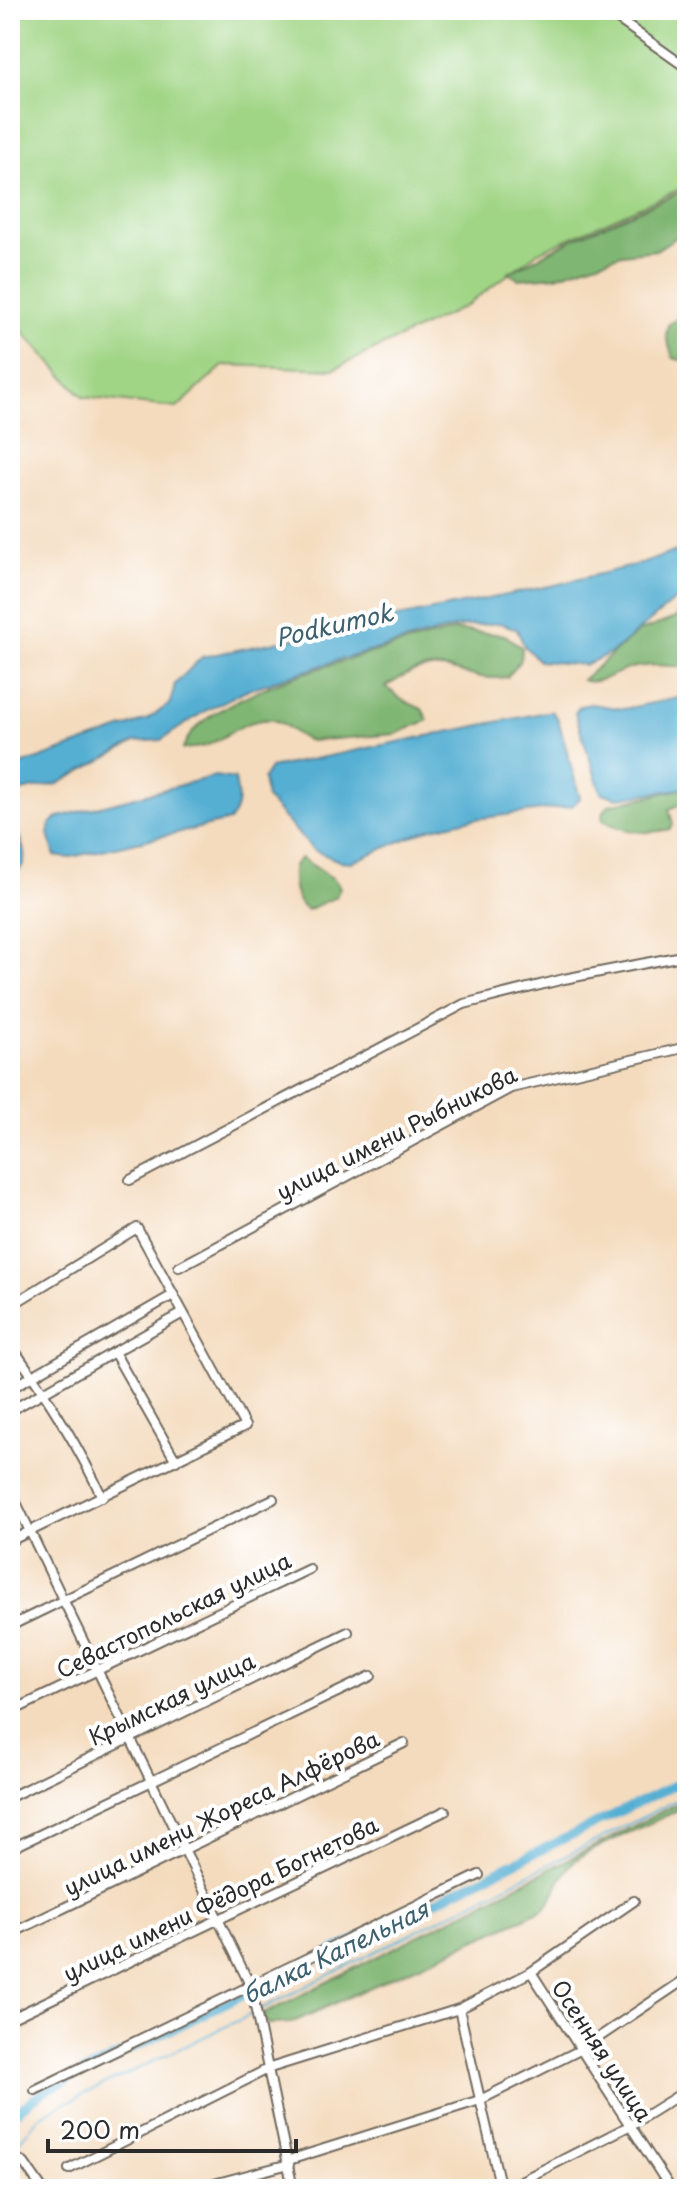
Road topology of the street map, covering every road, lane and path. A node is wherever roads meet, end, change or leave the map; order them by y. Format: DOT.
graph roads {
  1 [pos="605,10"];
  2 [pos="687,68"];
  3 [pos="687,955"];
  4 [pos="687,1047"];
  5 [pos="130,1180"];
  6 [pos="179,1267"];
  7 [pos="173,1295"];
  8 [pos="10,1306"];
  9 [pos="183,1313"];
  10 [pos="10,1344"];
  11 [pos="114,1352"];
  12 [pos="33,1376"];
  13 [pos="10,1389"];
  14 [pos="45,1392"];
  15 [pos="10,1411"];
  16 [pos="176,1461"];
  17 [pos="10,1490"];
  18 [pos="102,1497"];
  19 [pos="273,1499"];
  20 [pos="30,1531"];
  21 [pos="10,1541"];
  22 [pos="309,1569"];
  23 [pos="64,1600"];
  24 [pos="10,1626"];
  25 [pos="348,1632"];
  26 [pos="99,1669"];
  27 [pos="371,1676"];
  28 [pos="10,1712"];
  29 [pos="132,1737"];
  30 [pos="404,1743"];
  31 [pos="152,1781"];
  32 [pos="10,1797"];
  33 [pos="445,1811"];
  34 [pos="10,1849"];
  35 [pos="184,1849"];
  36 [pos="479,1875"];
  37 [pos="634,1901"];
  38 [pos="218,1918"];
  39 [pos="10,1934"];
  40 [pos="531,1972"];
  41 [pos="687,1978"];
  42 [pos="251,1987"];
  43 [pos="459,2009"];
  44 [pos="10,2019"];
  45 [pos="580,2050"];
  46 [pos="270,2068"];
  47 [pos="35,2090"];
  48 [pos="687,2090"];
  49 [pos="480,2100"];
  50 [pos="631,2125"];
  51 [pos="10,2154"];
  52 [pos="289,2162"];
  53 [pos="69,2169"];
  54 [pos="42,2189"];
  55 [pos="195,2189"];
  56 [pos="293,2189"];
  57 [pos="503,2189"];
  58 [pos="671,2189"];
  1 -- 2 [label="street"];
  3 -- 5 [label="street"];
  4 -- 6 [label="street, улица имени Рыбникова"];
  7 -- 8 [label="street"];
  7 -- 9 [label="street"];
  7 -- 12 [label="street"];
  9 -- 11 [label="street"];
  9 -- 16 [label="street"];
  10 -- 12 [label="street"];
  11 -- 14 [label="street"];
  11 -- 16 [label="street"];
  12 -- 13 [label="street"];
  12 -- 14 [label="street"];
  14 -- 15 [label="street"];
  14 -- 18 [label="street"];
  16 -- 18 [label="street"];
  17 -- 20 [label="street"];
  18 -- 20 [label="street"];
  19 -- 23 [label="street"];
  20 -- 21 [label="street"];
  20 -- 23 [label="street"];
  22 -- 26 [label="street, Севастопольская улица"];
  23 -- 24 [label="street"];
  23 -- 26 [label="street"];
  25 -- 29 [label="street, Крымская улица"];
  26 -- 28 [label="street, Севастопольская улица"];
  26 -- 29 [label="street"];
  27 -- 31 [label="street"];
  29 -- 31 [label="street"];
  29 -- 32 [label="street, Крымская улица"];
  30 -- 35 [label="street, улица имени Жореса Алфёрова"];
  31 -- 34 [label="street"];
  31 -- 35 [label="street"];
  33 -- 38 [label="street, улица имени Фёдора Богнетова"];
  35 -- 38 [label="street"];
  35 -- 39 [label="street, улица имени Жореса Алфёрова"];
  36 -- 42 [label="street"];
  37 -- 40 [label="street"];
  38 -- 42 [label="street"];
  38 -- 44 [label="street, улица имени Фёдора Богнетова"];
  40 -- 43 [label="street"];
  40 -- 45 [label="street, Осенняя улица"];
  41 -- 45 [label="street"];
  42 -- 46 [label="street"];
  42 -- 47 [label="street"];
  43 -- 46 [label="street"];
  43 -- 49 [label="street"];
  45 -- 49 [label="street"];
  45 -- 50 [label="street, Осенняя улица"];
  46 -- 52 [label="street"];
  46 -- 53 [label="street"];
  48 -- 50 [label="street"];
  49 -- 52 [label="street"];
  49 -- 57 [label="street"];
  50 -- 57 [label="street"];
  50 -- 58 [label="street, Осенняя улица"];
  51 -- 54 [label="street"];
  52 -- 55 [label="street"];
  52 -- 56 [label="street"];
}
